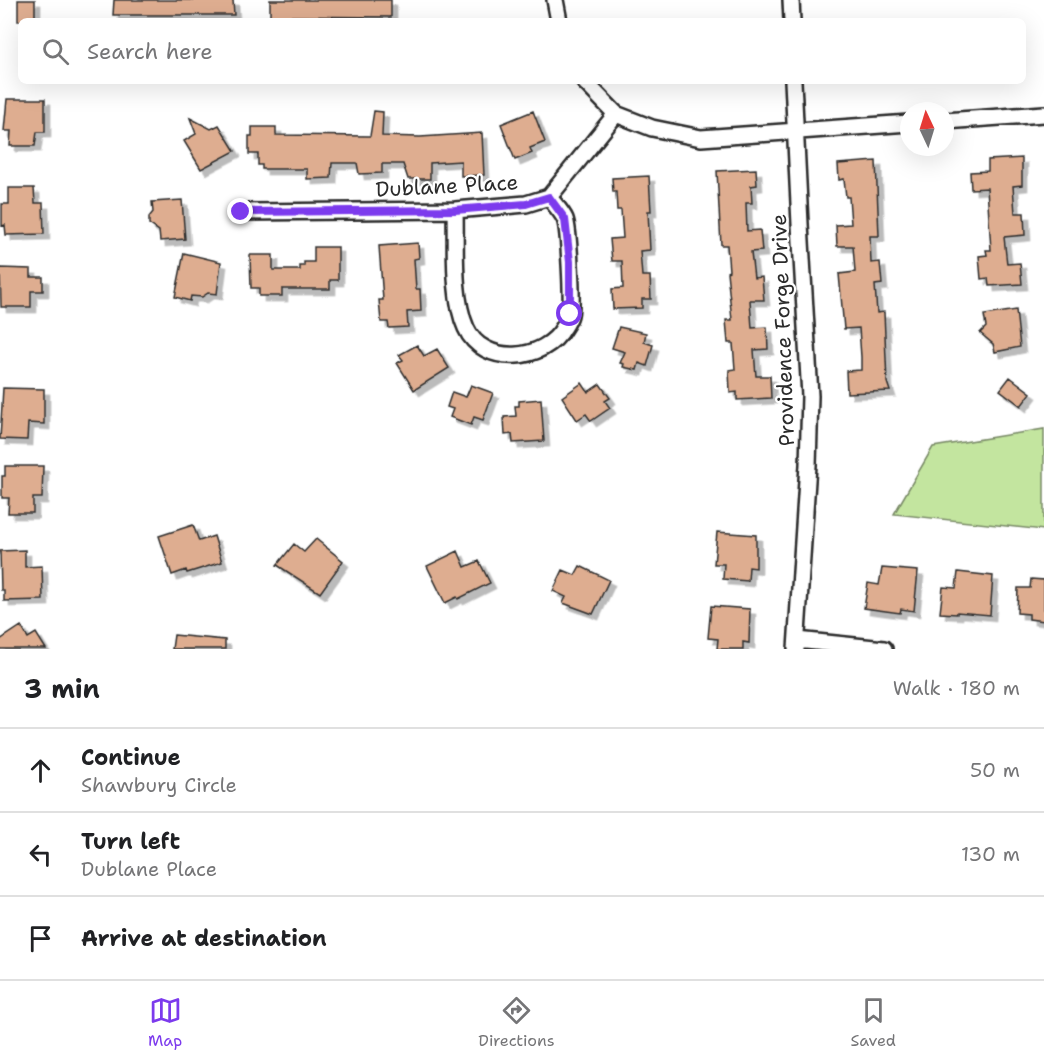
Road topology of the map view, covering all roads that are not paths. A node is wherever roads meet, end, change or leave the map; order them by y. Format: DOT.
graph roads {
  1 [pos="555,0"];
  2 [pos="791,0"];
  3 [pos="558,18"];
  4 [pos="792,18"];
  5 [pos="587,84"];
  6 [pos="793,84"];
  7 [pos="616,114"];
  8 [pos="1044,114"];
  9 [pos="954,120"];
  10 [pos="900,124"];
  11 [pos="795,130"];
  12 [pos="549,197"];
  13 [pos="455,210"];
  14 [pos="241,212"];
  15 [pos="796,644"];
  16 [pos="884,649"];
  1 -- 3 [label="street"];
  2 -- 4 [label="street"];
  5 -- 7 [label="street"];
  6 -- 11 [label="street, Providence Forge Drive"];
  7 -- 11 [label="street"];
  7 -- 12 [label="street, Dublane Place"];
  8 -- 9 [label="street"];
  10 -- 11 [label="street"];
  11 -- 15 [label="street, Providence Forge Drive"];
  12 -- 13 [label="street, Dublane Place"];
  12 -- 13 [label="street"];
  13 -- 14 [label="street, Dublane Place"];
  15 -- 16 [label="street"];
}
